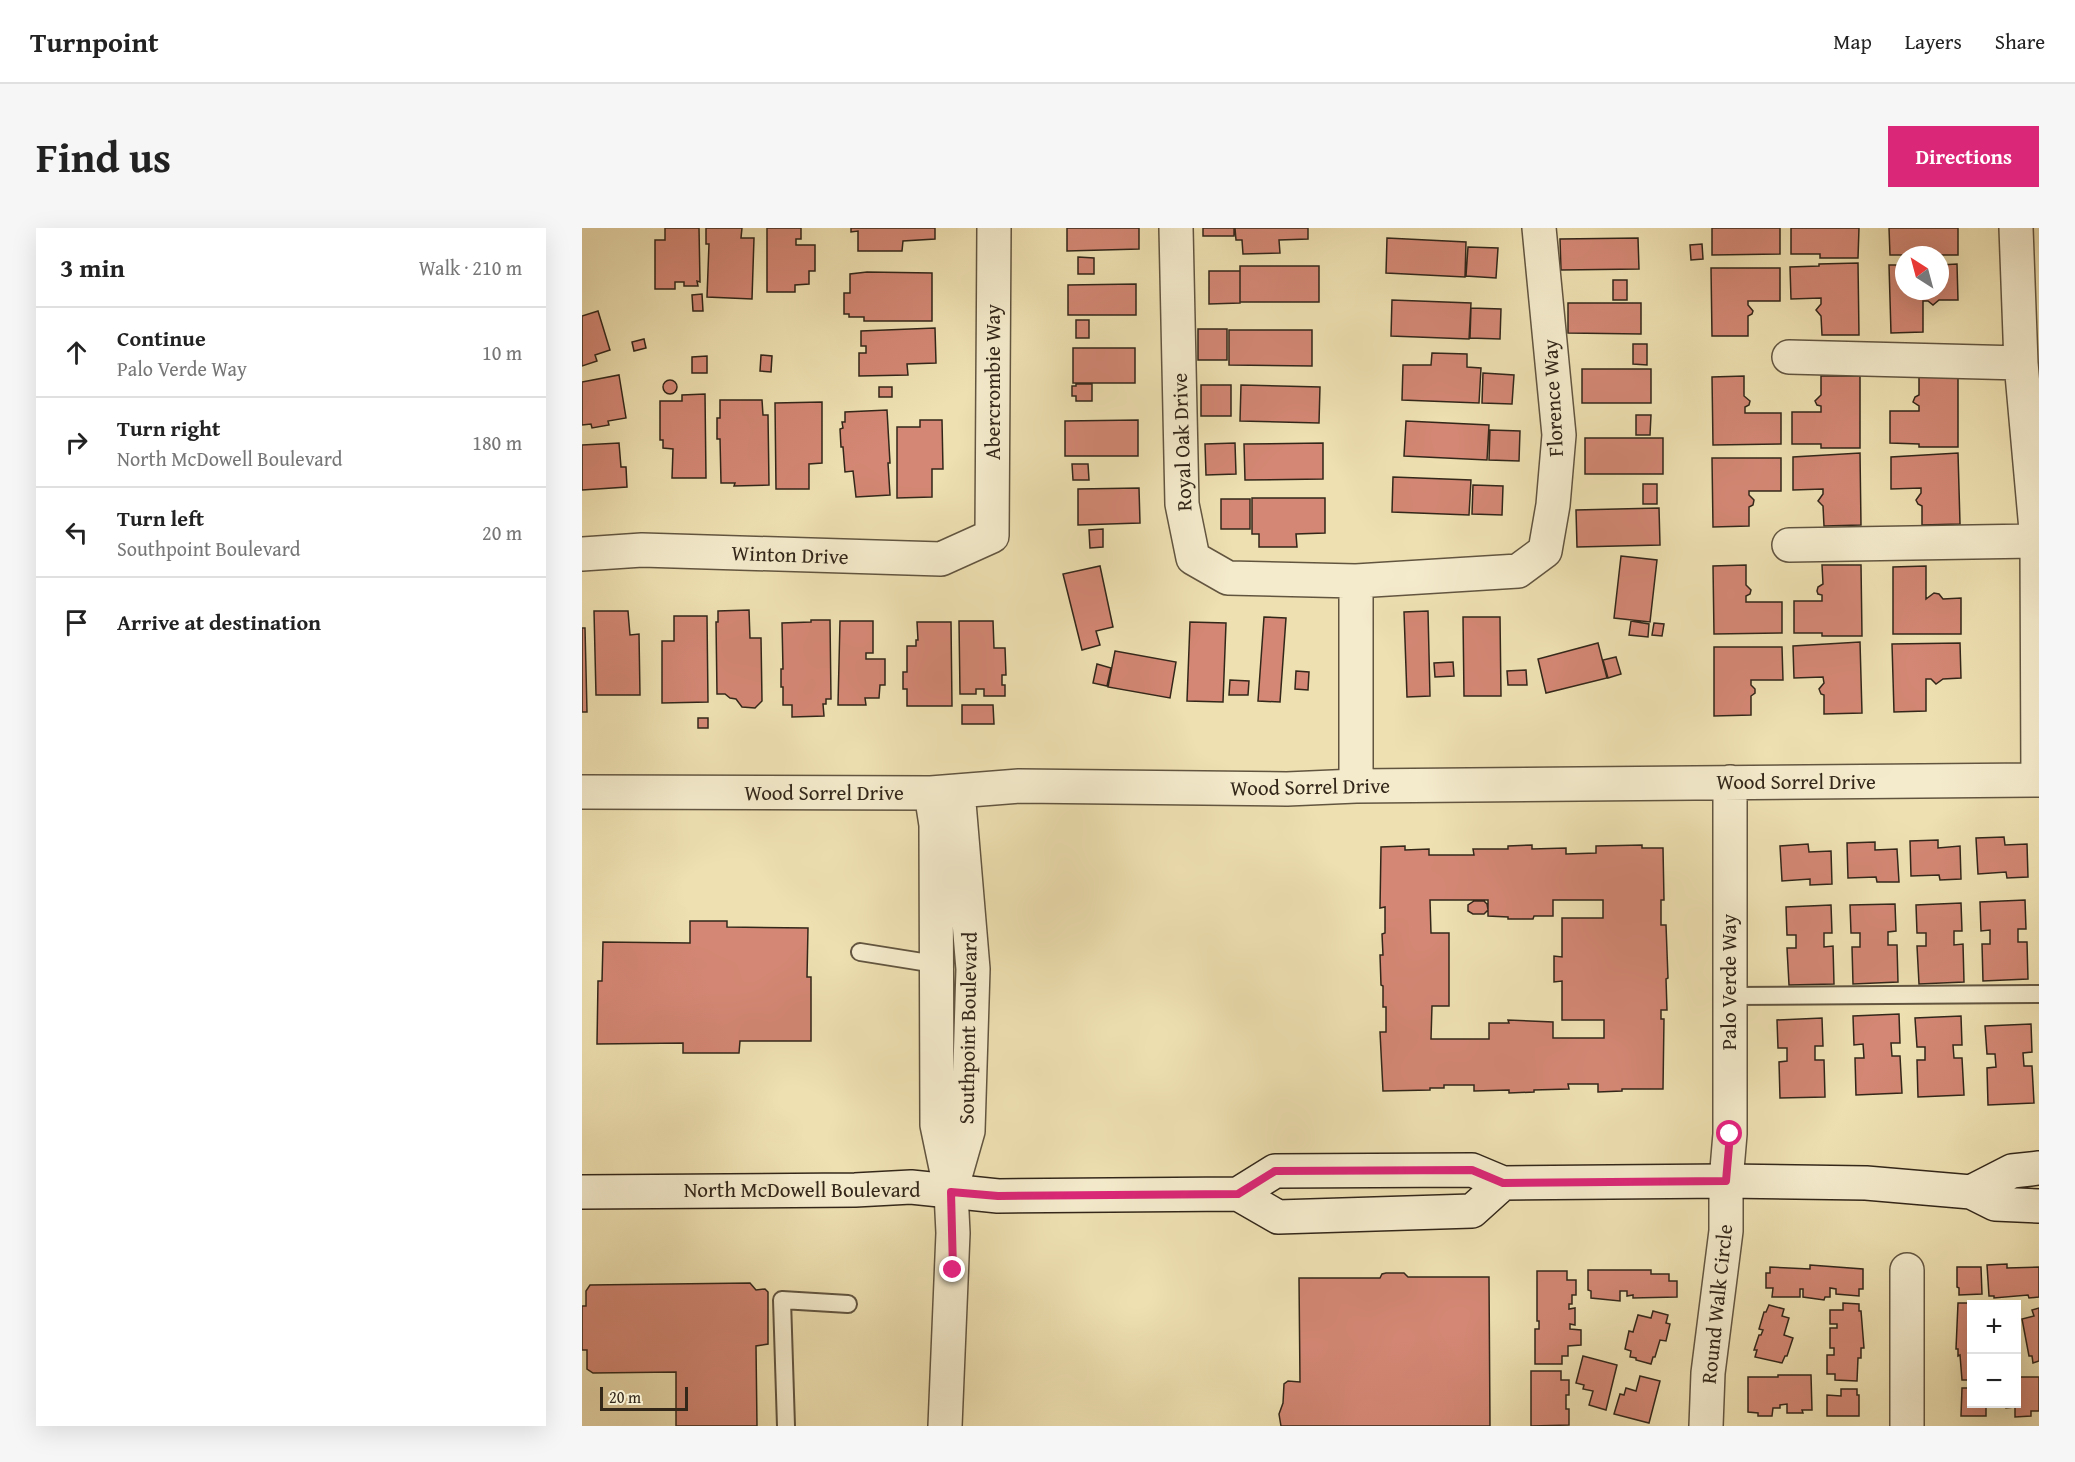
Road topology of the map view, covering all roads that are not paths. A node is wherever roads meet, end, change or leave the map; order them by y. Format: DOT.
graph roads {
  1 [pos="994,228"];
  2 [pos="1176,228"];
  3 [pos="1539,228"];
  4 [pos="2016,228"];
  5 [pos="1790,357"];
  6 [pos="2021,363"];
  7 [pos="992,536"];
  8 [pos="2037,541"];
  9 [pos="1789,545"];
  10 [pos="582,554"];
  11 [pos="1356,581"];
  12 [pos="2039,780"];
  13 [pos="1730,782"];
  14 [pos="1356,786"];
  15 [pos="582,792"];
  16 [pos="944,792"];
  17 [pos="860,952"];
  18 [pos="935,964"];
  19 [pos="2039,994"];
  20 [pos="1729,996"];
  21 [pos="2039,1168"];
  22 [pos="1726,1181"];
  23 [pos="1503,1183"];
  24 [pos="582,1192"];
  25 [pos="951,1192"];
  26 [pos="1971,1192"];
  27 [pos="1238,1194"];
  28 [pos="2039,1206"];
  29 [pos="1907,1270"];
  30 [pos="848,1304"];
  31 [pos="786,1426"];
  32 [pos="945,1426"];
  33 [pos="1706,1426"];
  34 [pos="1907,1426"];
  1 -- 7 [label="street, Abercrombie Way"];
  2 -- 11 [label="street, Royal Oak Drive"];
  3 -- 11 [label="street, Florence Way"];
  4 -- 6 [label="street"];
  5 -- 6 [label="street"];
  6 -- 8 [label="street"];
  7 -- 10 [label="street, Winton Drive"];
  8 -- 9 [label="street"];
  8 -- 12 [label="street"];
  11 -- 14 [label="street"];
  12 -- 13 [label="street, Wood Sorrel Drive"];
  13 -- 14 [label="street, Wood Sorrel Drive"];
  13 -- 20 [label="street, Palo Verde Way"];
  14 -- 16 [label="street, Wood Sorrel Drive"];
  15 -- 16 [label="street, Wood Sorrel Drive"];
  16 -- 18 [label="street, Southpoint Boulevard"];
  16 -- 25 [label="street, Southpoint Boulevard"];
  17 -- 18 [label="lane"];
  18 -- 25 [label="street, Southpoint Boulevard"];
  19 -- 20 [label="lane"];
  20 -- 22 [label="street, Palo Verde Way"];
  21 -- 26 [label="street"];
  22 -- 23 [label="street"];
  22 -- 26 [label="street"];
  22 -- 33 [label="street, Round Walk Circle"];
  23 -- 27 [label="street"];
  23 -- 27 [label="street"];
  24 -- 25 [label="street, North McDowell Boulevard"];
  25 -- 27 [label="street, North McDowell Boulevard"];
  25 -- 32 [label="street, Southpoint Boulevard"];
  26 -- 28 [label="street"];
  29 -- 34 [label="street"];
  30 -- 31 [label="lane"];
}
